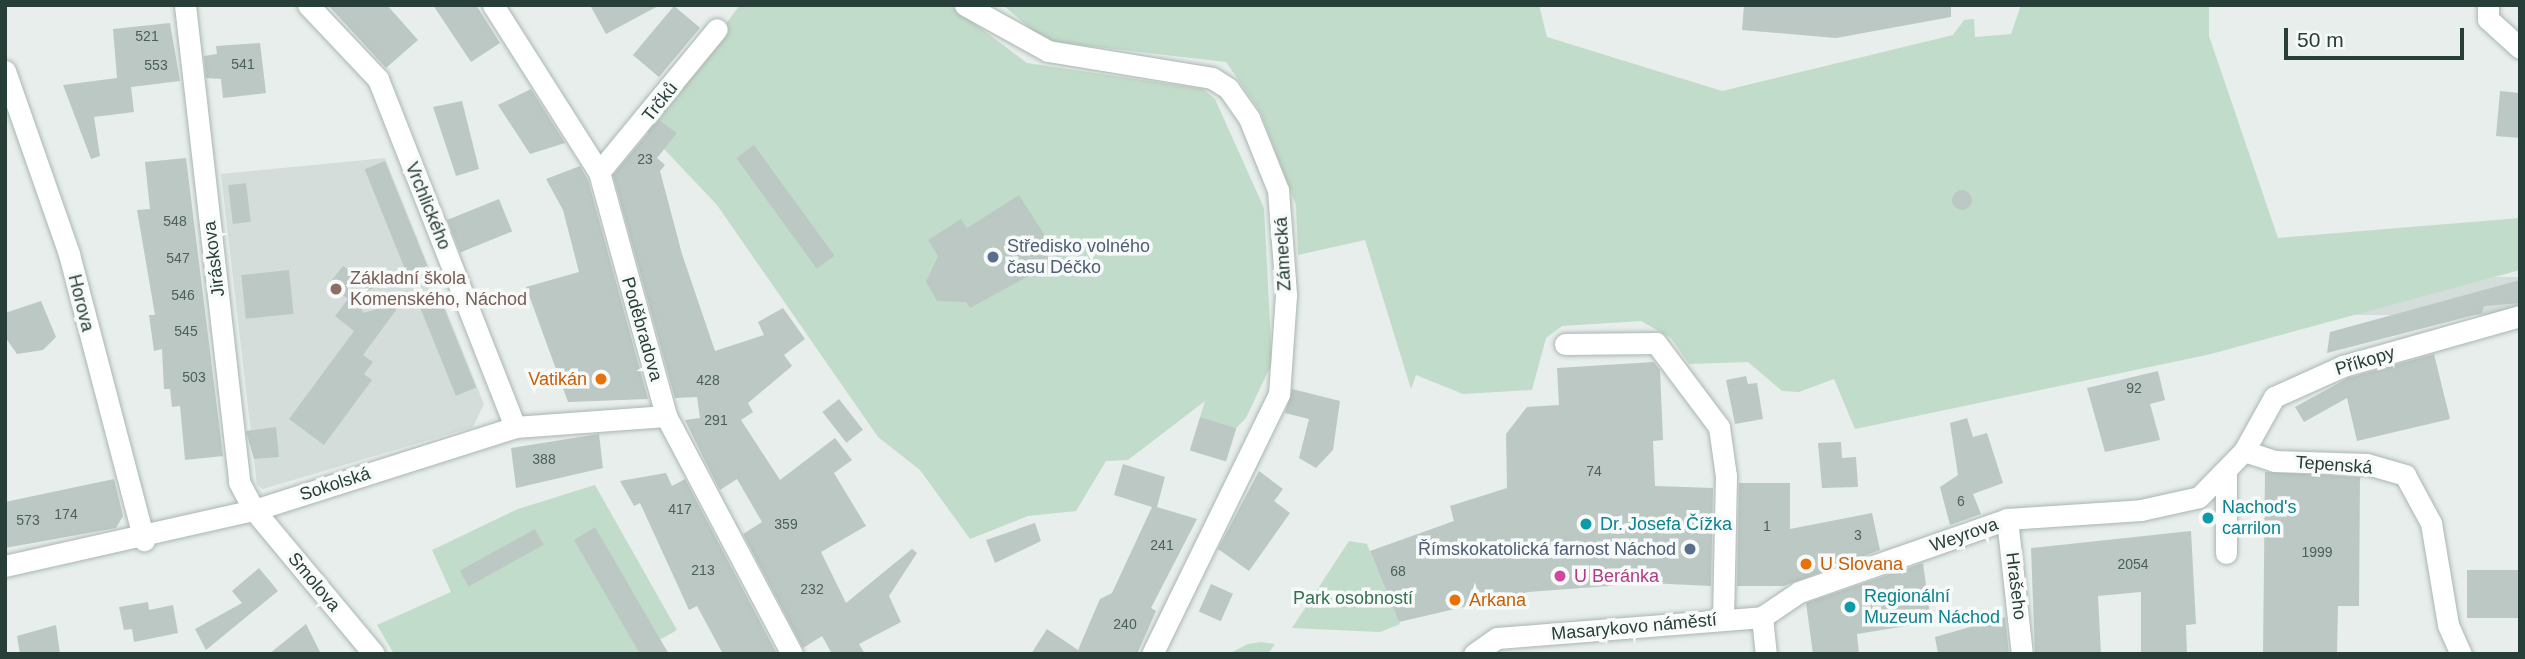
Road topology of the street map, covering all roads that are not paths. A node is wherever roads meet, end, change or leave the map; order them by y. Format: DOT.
graph roads {
  1 [pos="186,5"];
  2 [pos="308,5"];
  3 [pos="493,5"];
  4 [pos="965,5"];
  5 [pos="2488,5"];
  6 [pos="984,14"];
  7 [pos="717,29"];
  8 [pos="2520,48"];
  9 [pos="5,71"];
  10 [pos="599,172"];
  11 [pos="2520,316"];
  12 [pos="1565,344"];
  13 [pos="666,416"];
  14 [pos="516,427"];
  15 [pos="2244,451"];
  16 [pos="2226,474"];
  17 [pos="254,510"];
  18 [pos="2007,519"];
  19 [pos="144,540"];
  20 [pos="2226,552"];
  21 [pos="5,566"];
  22 [pos="1762,617"];
  23 [pos="1723,620"];
  24 [pos="374,654"];
  25 [pos="792,654"];
  26 [pos="1152,654"];
  27 [pos="1474,654"];
  28 [pos="1766,654"];
  29 [pos="2022,654"];
  30 [pos="2461,654"];
  1 -- 17 [label="street, Jiráskova"];
  2 -- 14 [label="street, Vrchlického"];
  3 -- 10 [label="street, Poděbradova"];
  4 -- 6 [label="street, Zámecká"];
  5 -- 8 [label="street"];
  6 -- 26 [label="street, Zámecká"];
  7 -- 10 [label="street, Trčků"];
  9 -- 19 [label="street, Horova"];
  10 -- 13 [label="street, Poděbradova"];
  11 -- 15 [label="street, Příkopy"];
  12 -- 23 [label="street"];
  13 -- 14 [label="street, Sokolská"];
  13 -- 25 [label="street, Poděbradova"];
  14 -- 17 [label="street, Sokolská"];
  15 -- 16 [label="street, Weyrova"];
  15 -- 30 [label="street, Tepenská"];
  16 -- 18 [label="street, Weyrova"];
  16 -- 20 [label="street"];
  17 -- 19 [label="street, Sokolská"];
  17 -- 24 [label="street, Smolova"];
  18 -- 22 [label="street, Weyrova"];
  18 -- 29 [label="street, Hrašeho"];
  19 -- 21 [label="street, Sokolská"];
  22 -- 23 [label="street, Masarykovo náměstí"];
  22 -- 28 [label="street"];
  23 -- 27 [label="street, Masarykovo náměstí"];
}
